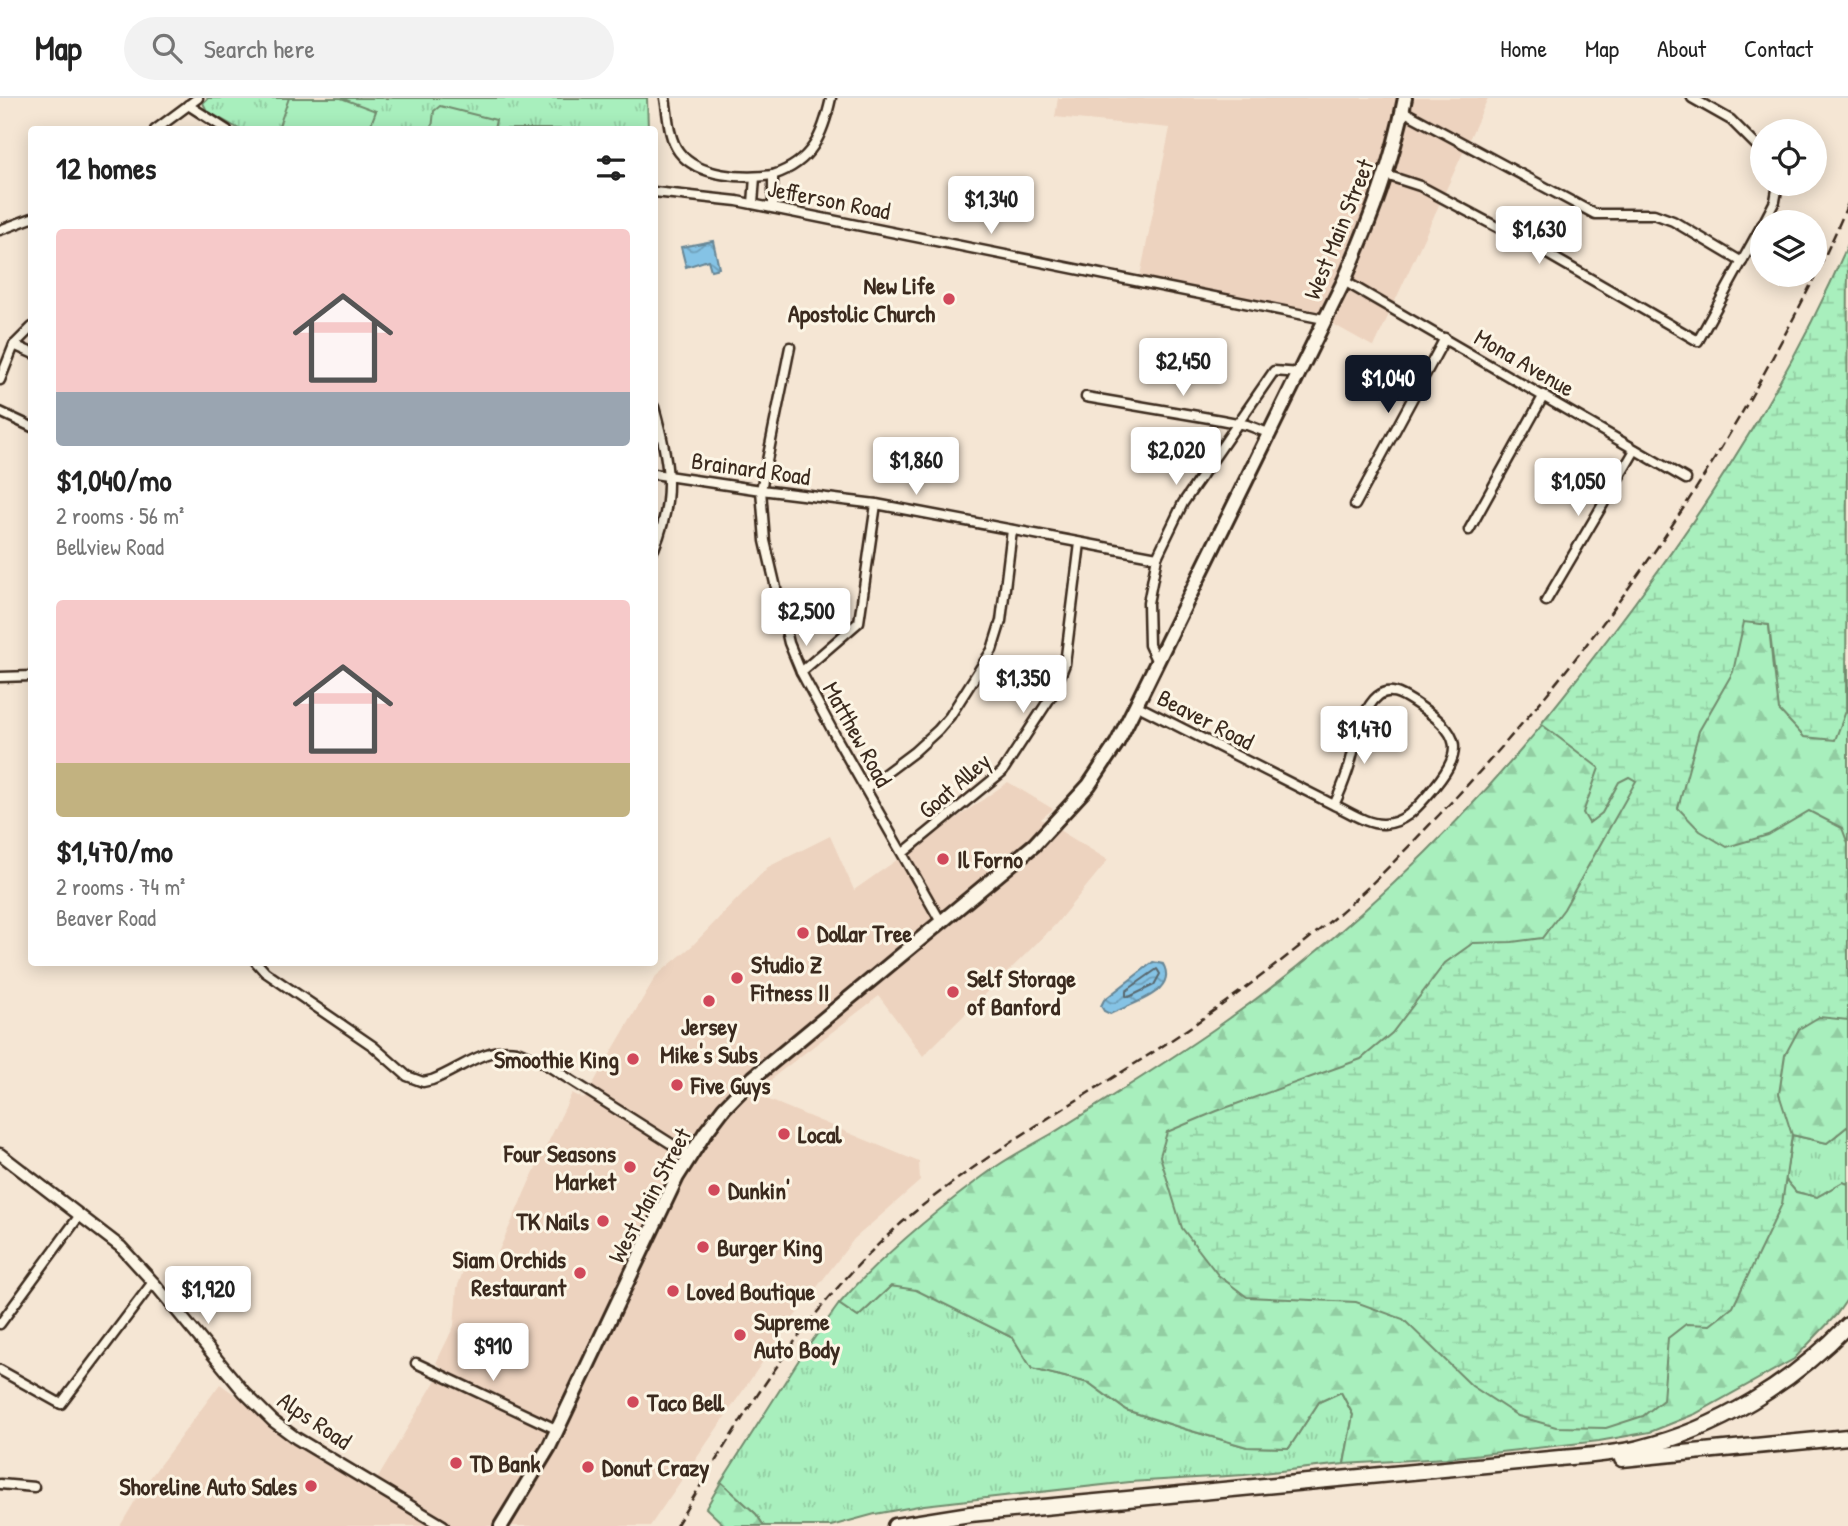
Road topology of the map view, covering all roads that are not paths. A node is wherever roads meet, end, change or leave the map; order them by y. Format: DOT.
graph roads {
  1 [pos="198,98"];
  2 [pos="666,98"];
  3 [pos="831,98"];
  4 [pos="1692,98"];
  5 [pos="1404,104"];
  6 [pos="188,105"];
  7 [pos="160,126"];
  8 [pos="221,126"];
  9 [pos="1750,139"];
  10 [pos="772,174"];
  11 [pos="1386,175"];
  12 [pos="755,177"];
  13 [pos="658,191"];
  14 [pos="753,204"];
  15 [pos="773,208"];
  16 [pos="28,220"];
  17 [pos="0,230"];
  18 [pos="1750,248"];
  19 [pos="1742,262"];
  20 [pos="1345,281"];
  21 [pos="1324,319"];
  22 [pos="28,331"];
  23 [pos="1445,338"];
  24 [pos="14,345"];
  25 [pos="790,347"];
  26 [pos="28,351"];
  27 [pos="1300,373"];
  28 [pos="0,380"];
  29 [pos="1544,395"];
  30 [pos="1086,397"];
  31 [pos="0,412"];
  32 [pos="658,424"];
  33 [pos="1237,424"];
  34 [pos="28,425"];
  35 [pos="1270,434"];
  36 [pos="1635,450"];
  37 [pos="658,474"];
  38 [pos="670,475"];
  39 [pos="1686,479"];
  40 [pos="761,490"];
  41 [pos="876,504"];
  42 [pos="1355,505"];
  43 [pos="1012,530"];
  44 [pos="1469,530"];
  45 [pos="658,536"];
  46 [pos="1080,543"];
  47 [pos="1157,557"];
  48 [pos="1546,601"];
  49 [pos="1157,663"];
  50 [pos="801,672"];
  51 [pos="28,676"];
  52 [pos="0,677"];
  53 [pos="1136,705"];
  54 [pos="866,788"];
  55 [pos="1334,805"];
  56 [pos="903,853"];
  57 [pos="940,922"];
  58 [pos="260,966"];
  59 [pos="0,1154"];
  60 [pos="689,1156"];
  61 [pos="80,1215"];
  62 [pos="153,1282"];
  63 [pos="0,1324"];
  64 [pos="1848,1325"];
  65 [pos="416,1363"];
  66 [pos="0,1370"];
  67 [pos="558,1430"];
  68 [pos="1848,1437"];
  69 [pos="0,1483"];
  70 [pos="34,1486"];
  71 [pos="443,1526"];
  72 [pos="501,1526"];
  73 [pos="895,1526"];
  74 [pos="928,1526"];
  1 -- 6 [label="street"];
  2 -- 12 [label="street"];
  3 -- 10 [label="street"];
  4 -- 9 [label="street"];
  5 -- 11 [label="main road, West Main Street"];
  5 -- 19 [label="street"];
  6 -- 7 [label="street"];
  6 -- 8 [label="street"];
  10 -- 12 [label="street"];
  10 -- 15 [label="street"];
  11 -- 19 [label="street"];
  11 -- 20 [label="main road, West Main Street"];
  12 -- 14 [label="street"];
  13 -- 14 [label="street, Jefferson Road"];
  14 -- 15 [label="street, Jefferson Road"];
  15 -- 21 [label="street, Jefferson Road"];
  16 -- 17 [label="street"];
  18 -- 19 [label="street"];
  20 -- 21 [label="main road, West Main Street"];
  20 -- 23 [label="street, Mona Avenue"];
  21 -- 27 [label="main road, West Main Street"];
  22 -- 24 [label="street"];
  23 -- 29 [label="street, Mona Avenue"];
  23 -- 42 [label="street"];
  24 -- 26 [label="street"];
  24 -- 28 [label="street"];
  25 -- 40 [label="street, Matthew Road"];
  27 -- 33 [label="street"];
  27 -- 35 [label="main road, West Main Street"];
  29 -- 36 [label="street, Mona Avenue"];
  29 -- 44 [label="street"];
  30 -- 33 [label="street"];
  31 -- 34 [label="street"];
  32 -- 38 [label="street"];
  33 -- 35 [label="street"];
  33 -- 47 [label="street"];
  35 -- 49 [label="main road, West Main Street"];
  36 -- 39 [label="street, Mona Avenue"];
  36 -- 48 [label="street"];
  37 -- 38 [label="street, Brainard Road"];
  38 -- 40 [label="street, Brainard Road"];
  38 -- 45 [label="street"];
  40 -- 41 [label="street, Brainard Road"];
  40 -- 50 [label="street, Matthew Road"];
  41 -- 43 [label="street, Brainard Road"];
  41 -- 50 [label="street"];
  43 -- 46 [label="street, Brainard Road"];
  43 -- 54 [label="street"];
  46 -- 47 [label="street, Brainard Road"];
  46 -- 56 [label="street, Goat Alley"];
  47 -- 49 [label="street"];
  49 -- 53 [label="main road, West Main Street"];
  50 -- 54 [label="street, Matthew Road"];
  51 -- 52 [label="street"];
  53 -- 55 [label="street, Beaver Road"];
  53 -- 57 [label="main road, West Main Street"];
  54 -- 56 [label="street, Matthew Road"];
  55 -- 55 [label="street, Beaver Road"];
  56 -- 57 [label="street, Matthew Road"];
  57 -- 60 [label="main road, West Main Street"];
  58 -- 60 [label="street"];
  59 -- 61 [label="street, Alps Road"];
  60 -- 67 [label="main road, West Main Street"];
  61 -- 62 [label="street, Alps Road"];
  61 -- 63 [label="street"];
  62 -- 66 [label="street"];
  62 -- 71 [label="street, Alps Road"];
  64 -- 73 [label="highway"];
  65 -- 67 [label="street"];
  67 -- 72 [label="main road, West Main Street"];
  68 -- 74 [label="highway"];
  69 -- 70 [label="street"];
}
